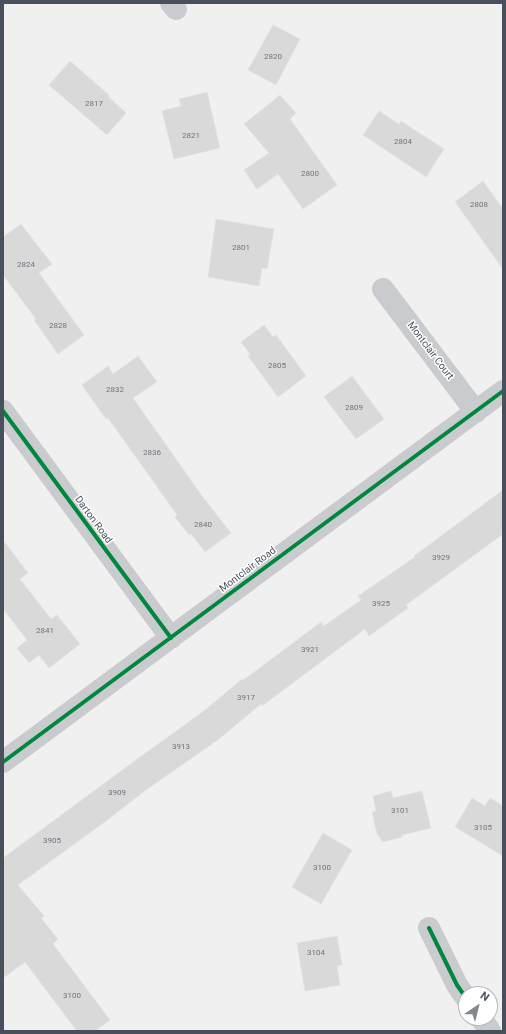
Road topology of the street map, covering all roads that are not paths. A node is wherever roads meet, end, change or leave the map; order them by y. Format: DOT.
graph roads {
  1 [pos="383,289"];
  2 [pos="503,391"];
  3 [pos="3,411"];
  4 [pos="476,412"];
  5 [pos="171,638"];
  6 [pos="3,762"];
  7 [pos="429,928"];
  8 [pos="458,988"];
  1 -- 4 [label="street, Montclair Court"];
  2 -- 4 [label="street, Montclair Road"];
  3 -- 5 [label="street, Darton Road"];
  4 -- 5 [label="street, Montclair Road"];
  5 -- 6 [label="street, Montclair Road"];
  7 -- 8 [label="street"];
}
